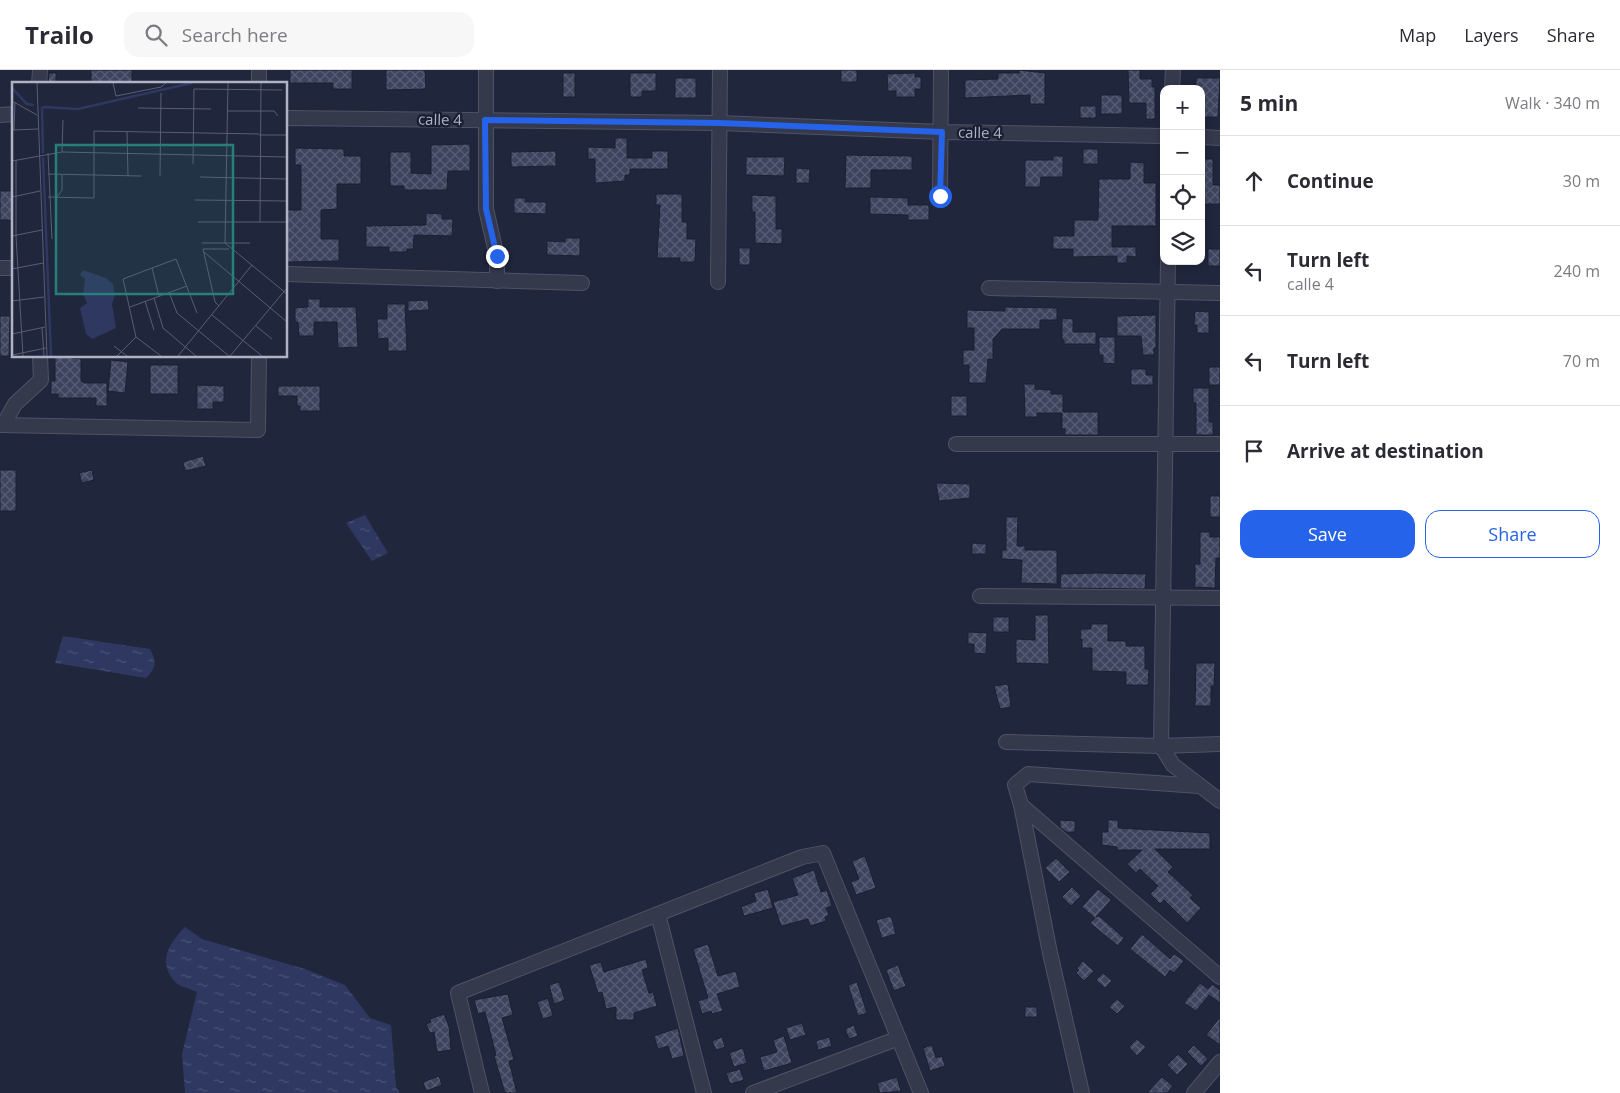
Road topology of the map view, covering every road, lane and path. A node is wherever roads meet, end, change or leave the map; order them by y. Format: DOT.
graph roads {
  1 [pos="486,70"];
  2 [pos="720,70"];
  3 [pos="941,70"];
  4 [pos="1173,70"];
  5 [pos="1172,85"];
  6 [pos="288,118"];
  7 [pos="485,120"];
  8 [pos="720,123"];
  9 [pos="942,132"];
  10 [pos="1160,136"];
  11 [pos="1205,137"];
  12 [pos="1220,138"];
  13 [pos="940,196"];
  14 [pos="1168,265"];
  15 [pos="288,274"];
  16 [pos="497,281"];
  17 [pos="718,282"];
  18 [pos="582,283"];
  19 [pos="989,288"];
  20 [pos="1167,292"];
  21 [pos="1220,293"];
  22 [pos="40,358"];
  23 [pos="259,358"];
  24 [pos="1,425"];
  25 [pos="1166,443"];
  26 [pos="956,444"];
  27 [pos="1220,444"];
  28 [pos="980,596"];
  29 [pos="1164,598"];
  30 [pos="1220,598"];
  31 [pos="1006,742"];
  32 [pos="1220,744"];
  33 [pos="1161,746"];
  34 [pos="1199,786"];
  35 [pos="1220,801"];
  36 [pos="1021,805"];
  37 [pos="658,914"];
  38 [pos="1220,977"];
  39 [pos="899,1038"];
  40 [pos="1220,1062"];
  41 [pos="779,1089"];
  42 [pos="482,1093"];
  43 [pos="704,1093"];
  44 [pos="753,1093"];
  45 [pos="921,1093"];
  46 [pos="1082,1093"];
  47 [pos="1194,1093"];
  1 -- 7 [label="street"];
  2 -- 8 [label="street"];
  3 -- 9 [label="street"];
  4 -- 5 [label="street"];
  6 -- 7 [label="street, calle 4"];
  7 -- 8 [label="street, calle 4"];
  7 -- 16 [label="street"];
  8 -- 9 [label="street, calle 4"];
  8 -- 17 [label="street"];
  9 -- 10 [label="street, calle 4"];
  9 -- 13 [label="street"];
  11 -- 12 [label="street"];
  14 -- 20 [label="street"];
  15 -- 16 [label="street"];
  16 -- 18 [label="street"];
  19 -- 20 [label="street"];
  20 -- 21 [label="street"];
  20 -- 25 [label="street"];
  22 -- 24 [label="street"];
  23 -- 24 [label="street"];
  25 -- 26 [label="street"];
  25 -- 27 [label="street"];
  25 -- 29 [label="street"];
  28 -- 29 [label="street"];
  29 -- 30 [label="street"];
  29 -- 33 [label="street"];
  31 -- 33 [label="street"];
  32 -- 33 [label="street"];
  33 -- 34 [label="street"];
  34 -- 35 [label="street"];
  34 -- 36 [label="street"];
  36 -- 38 [label="street"];
  36 -- 46 [label="street"];
  37 -- 39 [label="street"];
  37 -- 42 [label="street"];
  37 -- 43 [label="street"];
  39 -- 41 [label="street"];
  39 -- 45 [label="street"];
  40 -- 47 [label="street"];
  41 -- 44 [label="street"];
}
